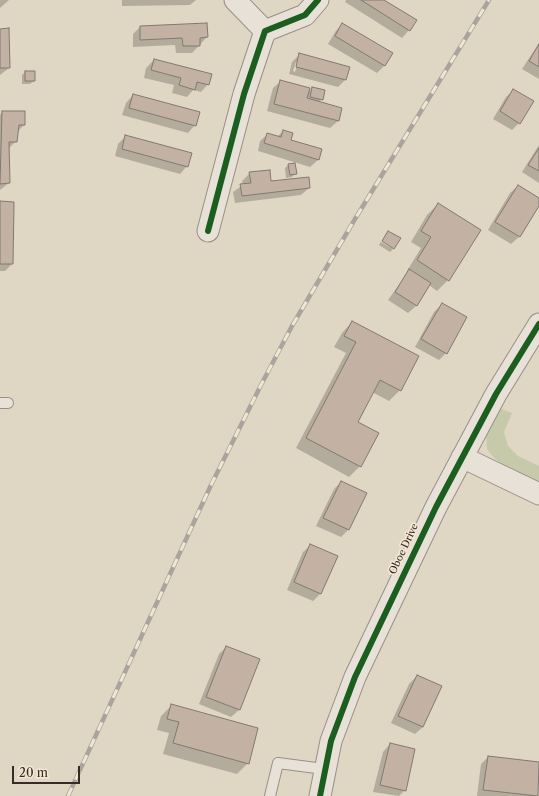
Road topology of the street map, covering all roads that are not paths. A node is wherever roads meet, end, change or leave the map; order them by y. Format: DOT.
graph roads {
  1 [pos="235,0"];
  2 [pos="318,0"];
  3 [pos="265,32"];
  4 [pos="208,231"];
  5 [pos="539,324"];
  6 [pos="462,457"];
  7 [pos="539,494"];
  8 [pos="324,769"];
  9 [pos="270,796"];
  10 [pos="320,796"];
  1 -- 3 [label="street"];
  2 -- 3 [label="street"];
  3 -- 4 [label="street"];
  5 -- 6 [label="street, Oboe Drive"];
  6 -- 7 [label="street"];
  6 -- 8 [label="street, Oboe Drive"];
  8 -- 9 [label="lane"];
  8 -- 10 [label="street, Oboe Drive"];
}
